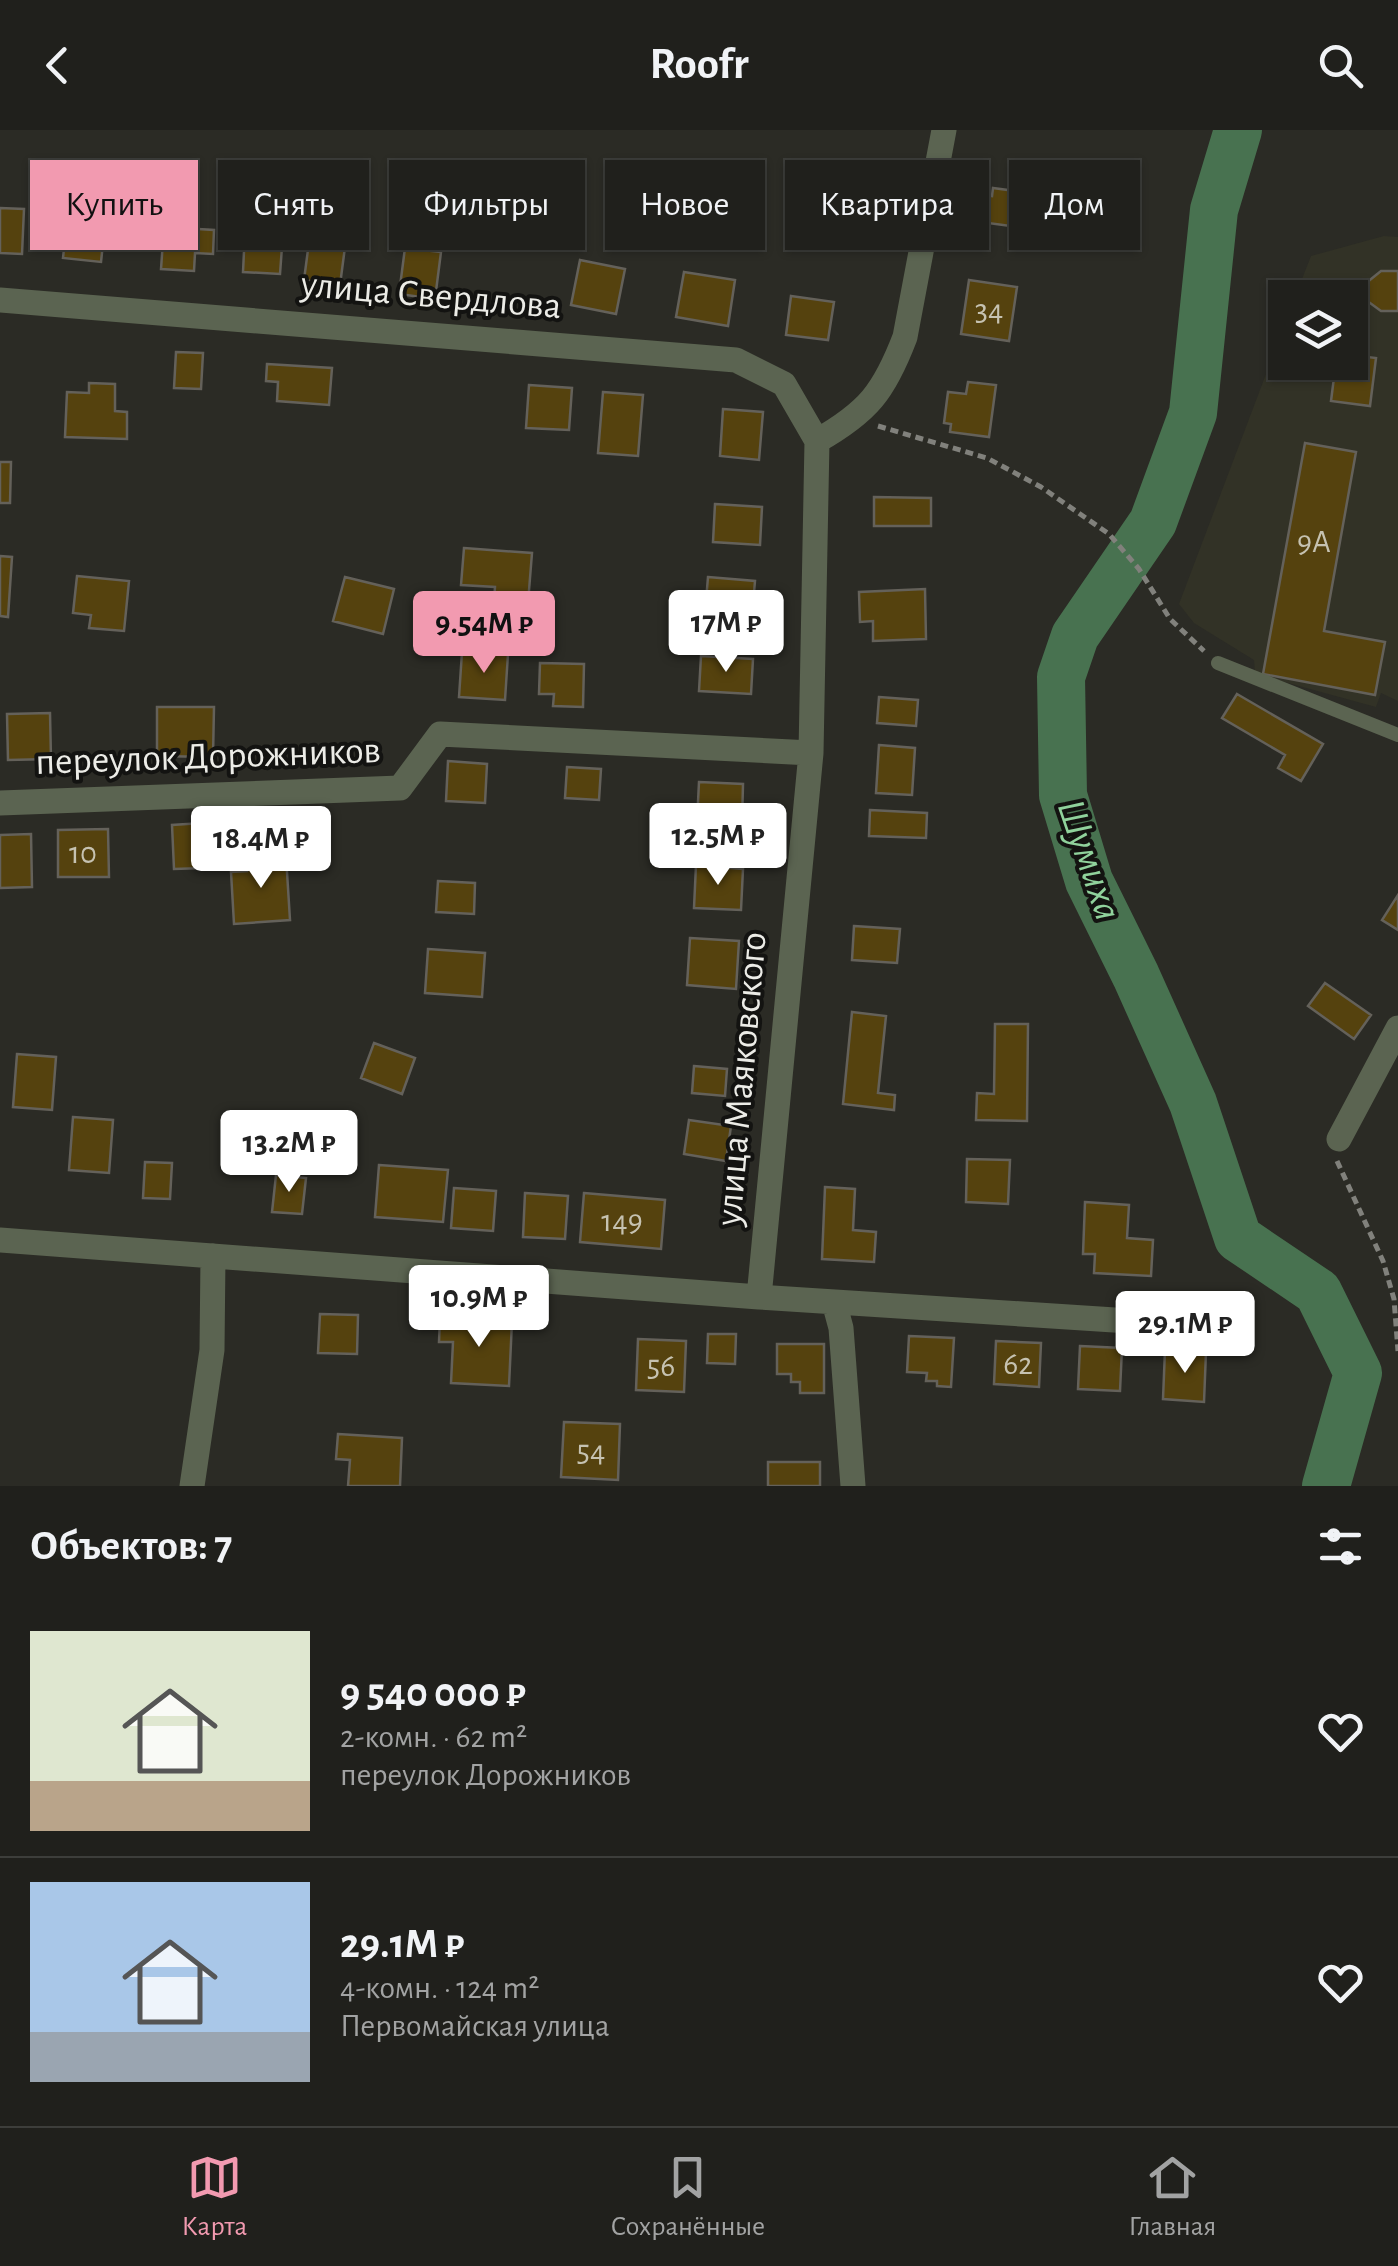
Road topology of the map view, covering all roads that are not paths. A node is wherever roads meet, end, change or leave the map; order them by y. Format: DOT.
graph roads {
  1 [pos="944,130"];
  2 [pos="0,300"];
  3 [pos="818,441"];
  4 [pos="1218,663"];
  5 [pos="1398,735"];
  6 [pos="811,753"];
  7 [pos="0,802"];
  8 [pos="1398,1028"];
  9 [pos="1339,1139"];
  10 [pos="0,1240"];
  11 [pos="214,1256"];
  12 [pos="759,1297"];
  13 [pos="834,1302"];
  14 [pos="1207,1326"];
  15 [pos="192,1486"];
  16 [pos="852,1486"];
  1 -- 3 [label="street"];
  2 -- 3 [label="street, улица Свердлова"];
  3 -- 6 [label="street, улица Маяковского"];
  4 -- 5 [label="lane"];
  6 -- 7 [label="street, переулок Дорожников"];
  6 -- 12 [label="street, улица Маяковского"];
  8 -- 9 [label="street"];
  10 -- 11 [label="street"];
  11 -- 12 [label="street"];
  11 -- 15 [label="street"];
  12 -- 13 [label="street"];
  13 -- 14 [label="street"];
  13 -- 16 [label="street"];
}
